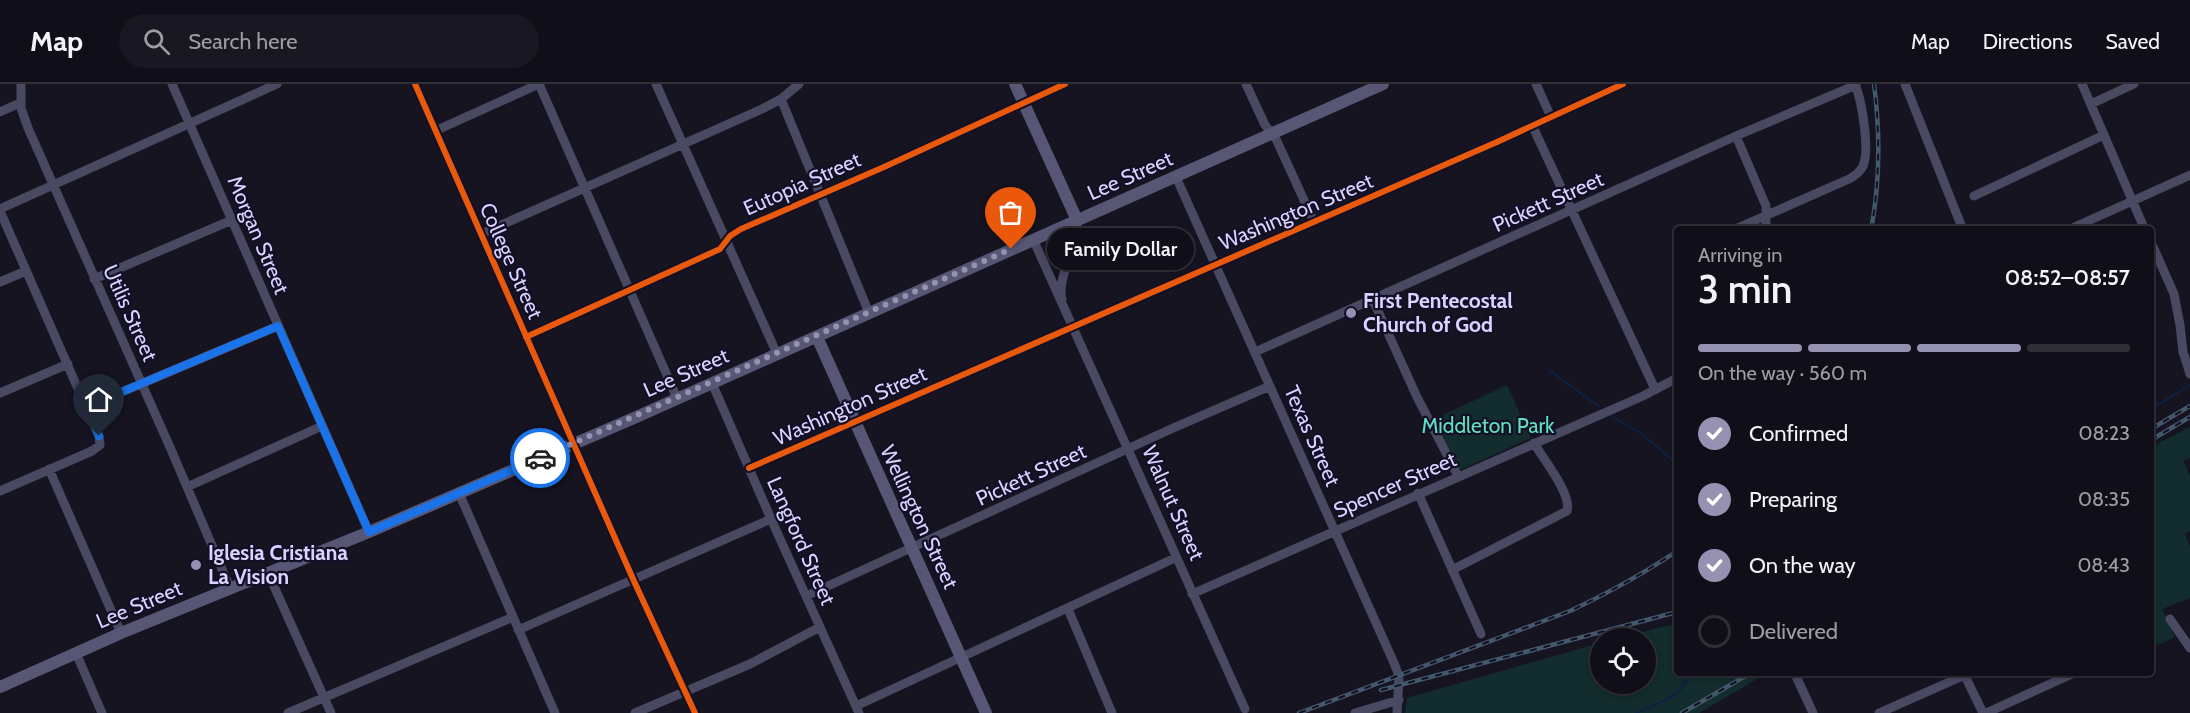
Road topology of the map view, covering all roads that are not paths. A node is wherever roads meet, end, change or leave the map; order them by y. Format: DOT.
graph roads {
  1 [pos="21,84"];
  2 [pos="172,84"];
  3 [pos="277,84"];
  4 [pos="415,84"];
  5 [pos="539,84"];
  6 [pos="656,84"];
  7 [pos="799,84"];
  8 [pos="1015,84"];
  9 [pos="1065,84"];
  10 [pos="1246,84"];
  11 [pos="1383,84"];
  12 [pos="1536,84"];
  13 [pos="1623,84"];
  14 [pos="1905,84"];
  15 [pos="2082,84"];
  16 [pos="2134,84"];
  17 [pos="1856,85"];
  18 [pos="781,99"];
  19 [pos="20,103"];
  20 [pos="1023,103"];
  21 [pos="2091,104"];
  22 [pos="0,112"];
  23 [pos="1551,117"];
  24 [pos="189,122"];
  25 [pos="1532,125"];
  26 [pos="435,131"];
  27 [pos="1271,134"];
  28 [pos="2104,135"];
  29 [pos="1736,136"];
  30 [pos="684,144"];
  31 [pos="2190,175"];
  32 [pos="1176,177"];
  33 [pos="54,184"];
  34 [pos="585,188"];
  35 [pos="821,193"];
  36 [pos="1974,196"];
  37 [pos="2132,201"];
  38 [pos="0,210"];
  39 [pos="1572,211"];
  40 [pos="1767,215"];
  41 [pos="232,220"];
  42 [pos="1077,220"];
  43 [pos="1314,222"];
  44 [pos="1742,226"];
  45 [pos="1767,226"];
  46 [pos="1962,226"];
  47 [pos="2077,226"];
  48 [pos="2143,226"];
  49 [pos="481,234"];
  50 [pos="1033,239"];
  51 [pos="726,240"];
  52 [pos="2154,249"];
  53 [pos="1216,264"];
  54 [pos="26,271"];
  55 [pos="94,279"];
  56 [pos="0,282"];
  57 [pos="629,290"];
  58 [pos="1373,300"];
  59 [pos="869,313"];
  60 [pos="1066,313"];
  61 [pos="278,326"];
  62 [pos="1073,327"];
  63 [pos="817,336"];
  64 [pos="526,337"];
  65 [pos="1255,352"];
  66 [pos="777,354"];
  67 [pos="68,364"];
  68 [pos="2190,374"];
  69 [pos="1674,380"];
  70 [pos="142,383"];
  71 [pos="712,383"];
  72 [pos="1270,386"];
  73 [pos="1655,389"];
  74 [pos="0,393"];
  75 [pos="677,398"];
  76 [pos="86,407"];
  77 [pos="854,423"];
  78 [pos="322,426"];
  79 [pos="1534,443"];
  80 [pos="573,444"];
  81 [pos="1127,450"];
  82 [pos="749,468"];
  83 [pos="49,469"];
  84 [pos="1458,476"];
  85 [pos="187,487"];
  86 [pos="0,491"];
  87 [pos="459,493"];
  88 [pos="1418,493"];
  89 [pos="771,519"];
  90 [pos="1335,530"];
  91 [pos="369,532"];
  92 [pos="912,549"];
  93 [pos="1176,558"];
  94 [pos="1452,570"];
  95 [pos="268,573"];
  96 [pos="633,579"];
  97 [pos="230,588"];
  98 [pos="1192,594"];
  99 [pos="806,596"];
  100 [pos="1068,609"];
  101 [pos="513,616"];
  102 [pos="2170,619"];
  103 [pos="820,627"];
  104 [pos="518,630"];
  105 [pos="121,633"];
  106 [pos="1480,634"];
  107 [pos="2190,648"];
  108 [pos="76,653"];
  109 [pos="961,656"];
  110 [pos="1796,676"];
  111 [pos="1961,676"];
  112 [pos="1966,676"];
  113 [pos="2067,676"];
  114 [pos="0,687"];
  115 [pos="685,690"];
  116 [pos="324,697"];
  117 [pos="1399,700"];
  118 [pos="1245,709"];
  119 [pos="858,710"];
  120 [pos="102,713"];
  121 [pos="288,713"];
  122 [pos="331,713"];
  123 [pos="555,713"];
  124 [pos="635,713"];
  125 [pos="695,713"];
  126 [pos="986,713"];
  127 [pos="1112,713"];
  128 [pos="1355,713"];
  129 [pos="1397,713"];
  130 [pos="1813,713"];
  131 [pos="1879,713"];
  132 [pos="1984,713"];
  1 -- 19 [label="street, Utilis Street"];
  2 -- 24 [label="street, Morgan Street"];
  3 -- 24 [label="street"];
  4 -- 26 [label="street, College Street"];
  5 -- 26 [label="street"];
  5 -- 34 [label="street"];
  6 -- 30 [label="street"];
  7 -- 18 [label="street"];
  8 -- 20 [label="main road"];
  9 -- 20 [label="street, Eutopia Street"];
  10 -- 27 [label="street"];
  11 -- 27 [label="main road, Lee Street"];
  12 -- 23 [label="street"];
  13 -- 23 [label="street, Washington Street"];
  14 -- 46 [label="street"];
  15 -- 21 [label="street"];
  16 -- 21 [label="street"];
  17 -- 29 [label="street, Pickett Street"];
  17 -- 40 [label="street"];
  18 -- 30 [label="street"];
  18 -- 35 [label="street"];
  19 -- 22 [label="street"];
  19 -- 33 [label="street, Utilis Street"];
  20 -- 35 [label="street, Eutopia Street"];
  20 -- 42 [label="main road"];
  21 -- 28 [label="street"];
  23 -- 25 [label="street, Washington Street"];
  24 -- 33 [label="street"];
  24 -- 41 [label="street, Morgan Street"];
  25 -- 39 [label="street"];
  25 -- 43 [label="street, Washington Street"];
  26 -- 49 [label="street, College Street"];
  27 -- 32 [label="main road, Lee Street"];
  27 -- 43 [label="street"];
  28 -- 36 [label="street"];
  28 -- 37 [label="street"];
  29 -- 39 [label="street, Pickett Street"];
  29 -- 40 [label="street"];
  30 -- 34 [label="street"];
  30 -- 51 [label="street"];
  31 -- 37 [label="street"];
  32 -- 42 [label="main road, Lee Street"];
  32 -- 53 [label="street, Texas Street"];
  33 -- 38 [label="street"];
  33 -- 55 [label="street, Utilis Street"];
  34 -- 49 [label="street"];
  34 -- 57 [label="street"];
  35 -- 51 [label="street, Eutopia Street"];
  35 -- 59 [label="street"];
  37 -- 47 [label="street"];
  37 -- 48 [label="street"];
  38 -- 54 [label="street"];
  39 -- 58 [label="street, Pickett Street"];
  39 -- 73 [label="street"];
  40 -- 44 [label="street"];
  40 -- 45 [label="street"];
  41 -- 55 [label="street"];
  41 -- 61 [label="street, Morgan Street"];
  42 -- 50 [label="main road, Lee Street"];
  42 -- 60 [label="street, Walnut Street"];
  43 -- 53 [label="street, Washington Street"];
  49 -- 64 [label="street, College Street"];
  50 -- 59 [label="main road, Lee Street"];
  50 -- 60 [label="street, Walnut Street"];
  51 -- 57 [label="street, Eutopia Street"];
  51 -- 66 [label="street"];
  52 -- 68 [label="street"];
  53 -- 62 [label="street, Washington Street"];
  53 -- 65 [label="street, Texas Street"];
  54 -- 56 [label="street"];
  54 -- 67 [label="street"];
  55 -- 70 [label="street, Utilis Street"];
  57 -- 64 [label="street, Eutopia Street"];
  57 -- 75 [label="street"];
  58 -- 65 [label="street, Pickett Street"];
  58 -- 84 [label="street"];
  59 -- 63 [label="main road, Lee Street"];
  60 -- 62 [label="street, Walnut Street"];
  61 -- 70 [label="street"];
  61 -- 78 [label="street, Morgan Street"];
  62 -- 77 [label="street, Washington Street"];
  62 -- 81 [label="street, Walnut Street"];
  63 -- 66 [label="main road, Lee Street"];
  63 -- 77 [label="main road, Wellington Street"];
  64 -- 80 [label="street, College Street"];
  65 -- 72 [label="street, Texas Street"];
  66 -- 71 [label="main road, Lee Street"];
  67 -- 74 [label="street"];
  67 -- 76 [label="street"];
  69 -- 73 [label="street, Spencer Street"];
  70 -- 76 [label="street"];
  70 -- 85 [label="street, Utilis Street"];
  71 -- 75 [label="main road, Lee Street"];
  71 -- 82 [label="street, Langford Street"];
  72 -- 81 [label="street, Pickett Street"];
  72 -- 90 [label="street, Texas Street"];
  73 -- 79 [label="street, Spencer Street"];
  75 -- 80 [label="main road, Lee Street"];
  76 -- 83 [label="street"];
  77 -- 82 [label="street, Washington Street"];
  77 -- 92 [label="main road, Wellington Street"];
  78 -- 85 [label="street"];
  78 -- 91 [label="street, Morgan Street"];
  79 -- 84 [label="street, Spencer Street"];
  79 -- 94 [label="street"];
  80 -- 87 [label="main road, Lee Street"];
  80 -- 96 [label="street, College Street"];
  81 -- 92 [label="street, Pickett Street"];
  81 -- 93 [label="street, Walnut Street"];
  82 -- 89 [label="street, Langford Street"];
  83 -- 86 [label="street"];
  83 -- 105 [label="street"];
  84 -- 88 [label="street, Spencer Street"];
  85 -- 97 [label="street, Utilis Street"];
  87 -- 91 [label="main road, Lee Street"];
  87 -- 101 [label="street"];
  88 -- 90 [label="street, Spencer Street"];
  88 -- 94 [label="street"];
  89 -- 96 [label="street"];
  89 -- 99 [label="street, Langford Street"];
  90 -- 98 [label="street, Spencer Street"];
  90 -- 117 [label="street, Texas Street"];
  91 -- 95 [label="main road, Lee Street"];
  92 -- 99 [label="street, Pickett Street"];
  92 -- 109 [label="main road, Wellington Street"];
  93 -- 98 [label="street, Walnut Street"];
  93 -- 100 [label="street"];
  94 -- 106 [label="street"];
  95 -- 97 [label="main road, Lee Street"];
  95 -- 116 [label="street"];
  96 -- 104 [label="street"];
  96 -- 115 [label="street, College Street"];
  97 -- 105 [label="main road, Lee Street"];
  98 -- 118 [label="street, Walnut Street"];
  99 -- 103 [label="street, Langford Street"];
  100 -- 109 [label="street"];
  100 -- 127 [label="street"];
  101 -- 104 [label="street"];
  101 -- 116 [label="street"];
  102 -- 107 [label="street"];
  103 -- 115 [label="street"];
  103 -- 119 [label="street, Langford Street"];
  104 -- 123 [label="street"];
  105 -- 108 [label="main road, Lee Street"];
  108 -- 114 [label="main road, Lee Street"];
  108 -- 120 [label="street"];
  109 -- 119 [label="street"];
  109 -- 126 [label="main road, Wellington Street"];
  110 -- 130 [label="street"];
  111 -- 131 [label="street"];
  112 -- 132 [label="street"];
  113 -- 132 [label="street"];
  115 -- 124 [label="street"];
  115 -- 125 [label="street, College Street"];
  116 -- 121 [label="street"];
  116 -- 122 [label="street"];
  117 -- 128 [label="street"];
  117 -- 129 [label="street, Texas Street"];
}
